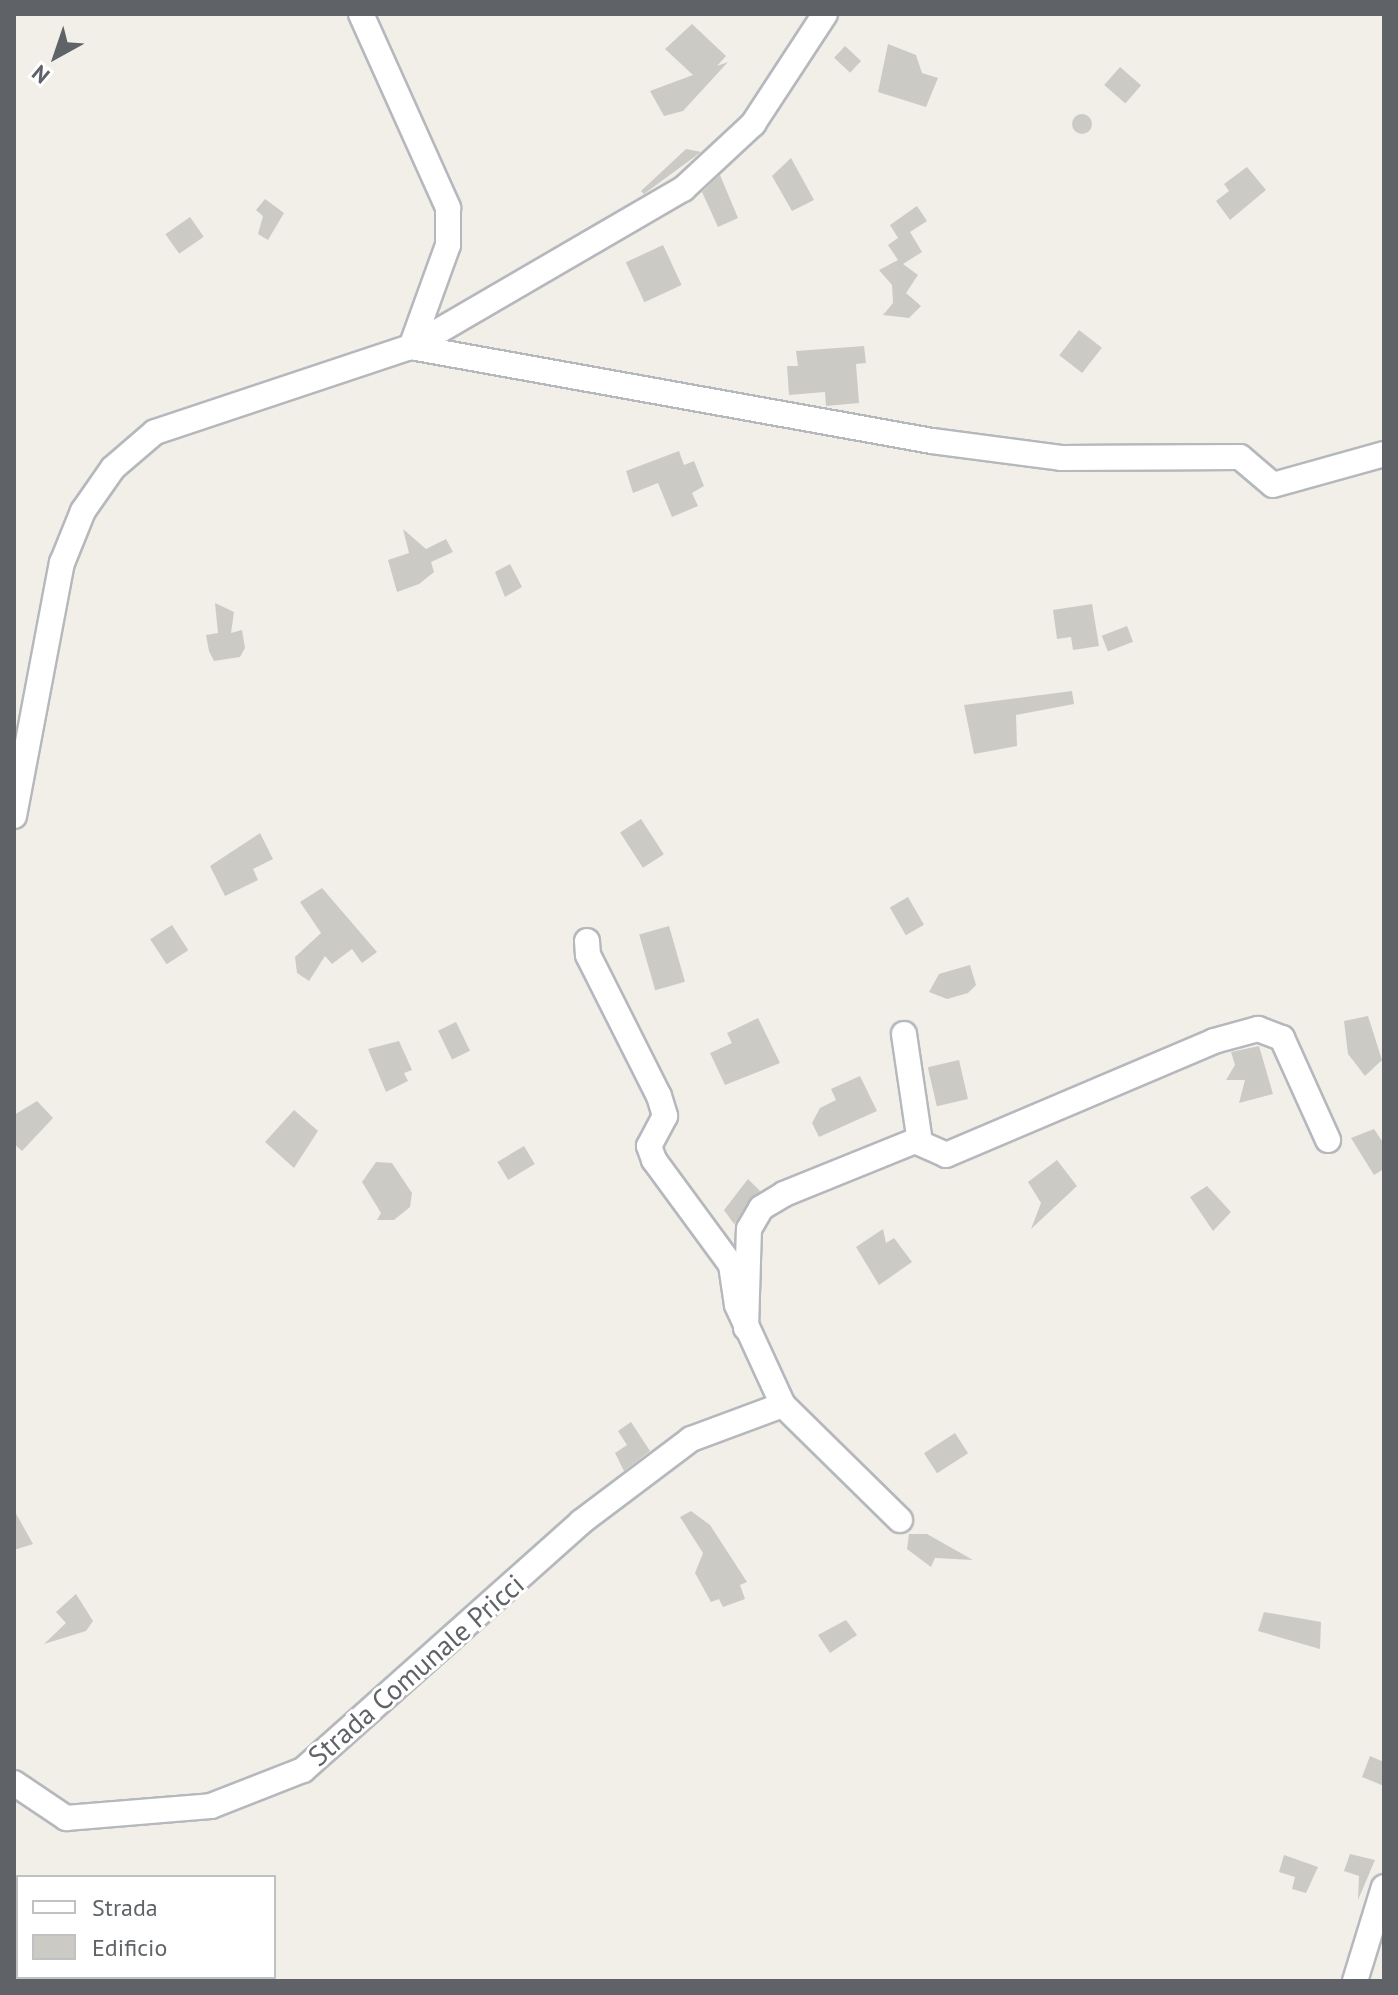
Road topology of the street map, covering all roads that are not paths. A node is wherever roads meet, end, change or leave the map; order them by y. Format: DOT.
graph roads {
  1 [pos="361,14"];
  2 [pos="825,14"];
  3 [pos="411,347"];
  4 [pos="1384,454"];
  5 [pos="14,816"];
  6 [pos="587,941"];
  7 [pos="904,1034"];
  8 [pos="1328,1140"];
  9 [pos="920,1143"];
  10 [pos="746,1328"];
  11 [pos="783,1405"];
  12 [pos="900,1520"];
  13 [pos="14,1783"];
  14 [pos="1384,1887"];
  15 [pos="1355,1981"];
  1 -- 3 [label="street"];
  2 -- 3 [label="street"];
  3 -- 4 [label="street"];
  3 -- 5 [label="street"];
  6 -- 10 [label="street"];
  7 -- 9 [label="street"];
  8 -- 9 [label="street"];
  9 -- 10 [label="street"];
  10 -- 11 [label="street"];
  11 -- 12 [label="street"];
  11 -- 13 [label="street, Strada Comunale Pricci"];
  14 -- 15 [label="street"];
}
